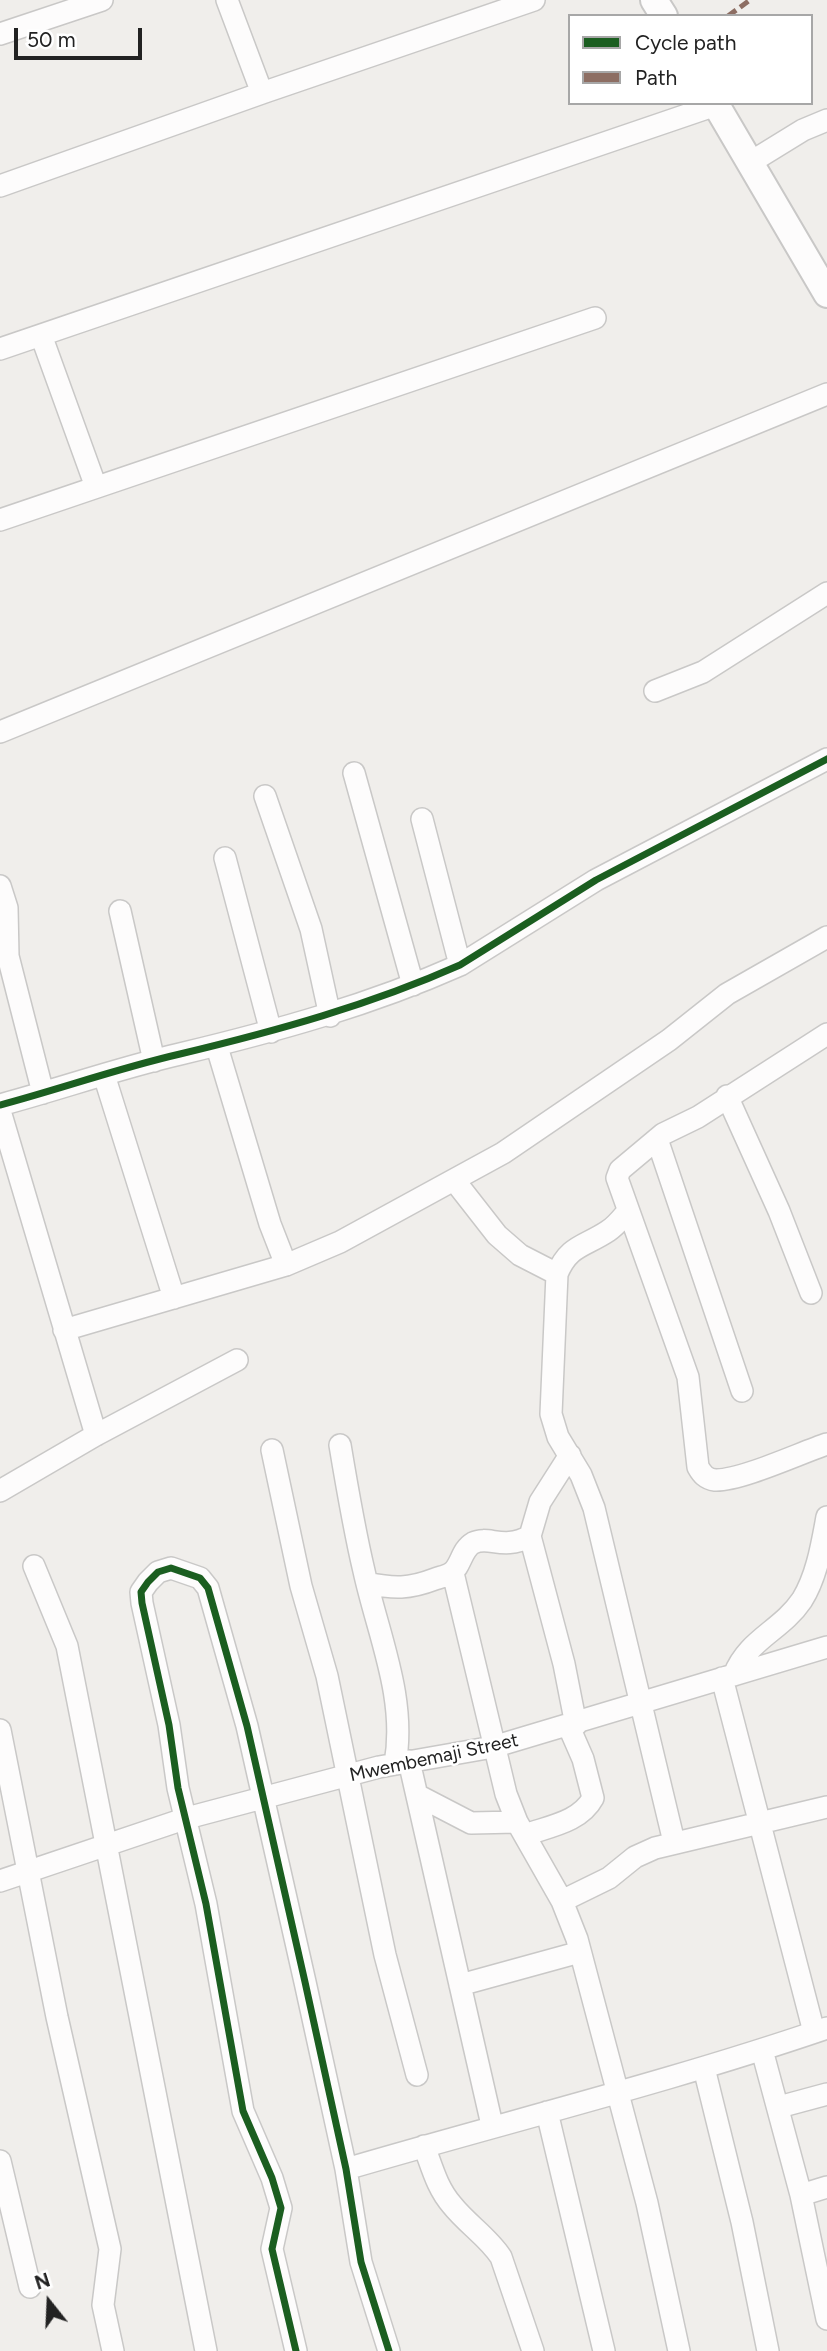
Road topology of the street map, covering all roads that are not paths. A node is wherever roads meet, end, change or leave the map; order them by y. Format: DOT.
graph roads {
  1 [pos="102,0"];
  2 [pos="227,0"];
  3 [pos="534,0"];
  4 [pos="0,34"];
  5 [pos="262,93"];
  6 [pos="713,105"];
  7 [pos="717,105"];
  8 [pos="827,120"];
  9 [pos="751,162"];
  10 [pos="0,186"];
  11 [pos="827,294"];
  12 [pos="595,318"];
  13 [pos="41,335"];
  14 [pos="0,349"];
  15 [pos="827,394"];
  16 [pos="96,488"];
  17 [pos="0,520"];
  18 [pos="827,593"];
  19 [pos="655,691"];
  20 [pos="0,732"];
  21 [pos="827,759"];
  22 [pos="355,773"];
  23 [pos="265,796"];
  24 [pos="422,819"];
  25 [pos="225,858"];
  26 [pos="0,886"];
  27 [pos="120,911"];
  28 [pos="827,937"];
  29 [pos="460,965"];
  30 [pos="413,985"];
  31 [pos="330,1016"];
  32 [pos="271,1032"];
  33 [pos="827,1034"];
  34 [pos="217,1047"];
  35 [pos="154,1061"];
  36 [pos="104,1075"];
  37 [pos="43,1093"];
  38 [pos="727,1096"];
  39 [pos="0,1105"];
  40 [pos="0,1111"];
  41 [pos="657,1139"];
  42 [pos="454,1180"];
  43 [pos="628,1211"];
  44 [pos="286,1265"];
  45 [pos="556,1273"];
  46 [pos="811,1293"];
  47 [pos="174,1298"];
  48 [pos="64,1330"];
  49 [pos="237,1360"];
  50 [pos="742,1391"];
  51 [pos="96,1435"];
  52 [pos="827,1444"];
  53 [pos="340,1445"];
  54 [pos="272,1450"];
  55 [pos="570,1455"];
  56 [pos="0,1491"];
  57 [pos="827,1517"];
  58 [pos="530,1536"];
  59 [pos="34,1566"];
  60 [pos="453,1573"];
  61 [pos="367,1583"];
  62 [pos="827,1647"];
  63 [pos="728,1677"];
  64 [pos="642,1703"];
  65 [pos="572,1726"];
  66 [pos="0,1730"];
  67 [pos="493,1747"];
  68 [pos="402,1763"];
  69 [pos="349,1776"];
  70 [pos="417,1795"];
  71 [pos="264,1800"];
  72 [pos="827,1807"];
  73 [pos="187,1818"];
  74 [pos="758,1824"];
  75 [pos="521,1828"];
  76 [pos="674,1842"];
  77 [pos="106,1846"];
  78 [pos="28,1872"];
  79 [pos="0,1881"];
  80 [pos="562,1901"];
  81 [pos="580,1952"];
  82 [pos="460,1985"];
  83 [pos="820,2030"];
  84 [pos="762,2050"];
  85 [pos="704,2068"];
  86 [pos="417,2076"];
  87 [pos="619,2094"];
  88 [pos="827,2094"];
  89 [pos="779,2107"];
  90 [pos="547,2112"];
  91 [pos="492,2125"];
  92 [pos="424,2146"];
  93 [pos="0,2161"];
  94 [pos="345,2169"];
  95 [pos="827,2186"];
  96 [pos="801,2195"];
  97 [pos="819,2250"];
  98 [pos="30,2287"];
  99 [pos="827,2319"];
  100 [pos="113,2351"];
  101 [pos="206,2351"];
  102 [pos="296,2351"];
  103 [pos="390,2351"];
  104 [pos="533,2351"];
  105 [pos="604,2351"];
  106 [pos="679,2351"];
  107 [pos="768,2351"];
  1 -- 4 [label="street"];
  2 -- 5 [label="street"];
  3 -- 5 [label="street"];
  5 -- 10 [label="street"];
  6 -- 13 [label="street"];
  7 -- 9 [label="street"];
  8 -- 9 [label="street"];
  9 -- 11 [label="street"];
  12 -- 16 [label="street"];
  13 -- 14 [label="street"];
  13 -- 16 [label="street"];
  15 -- 20 [label="street"];
  16 -- 17 [label="street"];
  18 -- 19 [label="street"];
  21 -- 29 [label="street"];
  22 -- 30 [label="street"];
  23 -- 31 [label="street"];
  24 -- 29 [label="street"];
  25 -- 32 [label="street"];
  26 -- 37 [label="street"];
  27 -- 35 [label="street"];
  28 -- 42 [label="street"];
  29 -- 30 [label="street"];
  30 -- 31 [label="street"];
  31 -- 32 [label="street"];
  32 -- 34 [label="street"];
  33 -- 38 [label="street"];
  34 -- 35 [label="street"];
  34 -- 44 [label="street"];
  35 -- 36 [label="street"];
  36 -- 37 [label="street"];
  36 -- 47 [label="street"];
  37 -- 39 [label="street"];
  38 -- 41 [label="street"];
  38 -- 46 [label="street"];
  40 -- 48 [label="street"];
  41 -- 43 [label="street"];
  41 -- 50 [label="street"];
  42 -- 44 [label="street"];
  42 -- 45 [label="street"];
  43 -- 45 [label="street"];
  43 -- 52 [label="street"];
  44 -- 47 [label="street"];
  45 -- 55 [label="street"];
  47 -- 48 [label="street"];
  48 -- 51 [label="street"];
  49 -- 51 [label="street"];
  51 -- 56 [label="street"];
  53 -- 61 [label="street"];
  54 -- 69 [label="street"];
  55 -- 58 [label="street"];
  55 -- 64 [label="street"];
  57 -- 63 [label="street"];
  58 -- 60 [label="street"];
  58 -- 65 [label="street"];
  59 -- 77 [label="street"];
  60 -- 61 [label="street"];
  60 -- 67 [label="street"];
  61 -- 68 [label="street"];
  62 -- 63 [label="street, Mwembemaji Street"];
  63 -- 64 [label="street, Mwembemaji Street"];
  63 -- 74 [label="street"];
  64 -- 65 [label="street, Mwembemaji Street"];
  64 -- 76 [label="street"];
  65 -- 67 [label="street, Mwembemaji Street"];
  65 -- 75 [label="street"];
  66 -- 78 [label="street"];
  67 -- 68 [label="street, Mwembemaji Street"];
  67 -- 75 [label="street"];
  68 -- 69 [label="street, Mwembemaji Street"];
  68 -- 70 [label="street"];
  69 -- 71 [label="street, Mwembemaji Street"];
  69 -- 86 [label="street"];
  70 -- 75 [label="street"];
  70 -- 82 [label="street"];
  71 -- 73 [label="street, Mwembemaji Street"];
  71 -- 73 [label="street"];
  71 -- 94 [label="street"];
  72 -- 74 [label="street"];
  73 -- 77 [label="street, Mwembemaji Street"];
  73 -- 102 [label="street"];
  74 -- 76 [label="street"];
  74 -- 83 [label="street"];
  75 -- 80 [label="street"];
  76 -- 80 [label="street"];
  77 -- 78 [label="street, Mwembemaji Street"];
  77 -- 101 [label="street"];
  78 -- 79 [label="street, Mwembemaji Street"];
  78 -- 100 [label="street"];
  80 -- 81 [label="street"];
  81 -- 82 [label="street"];
  81 -- 87 [label="street"];
  82 -- 91 [label="street"];
  83 -- 84 [label="street"];
  84 -- 85 [label="street"];
  84 -- 89 [label="street"];
  85 -- 87 [label="street"];
  85 -- 107 [label="street"];
  87 -- 90 [label="street"];
  87 -- 106 [label="street"];
  88 -- 89 [label="street"];
  89 -- 96 [label="street"];
  90 -- 91 [label="street"];
  90 -- 105 [label="street"];
  91 -- 92 [label="street"];
  92 -- 94 [label="street"];
  92 -- 104 [label="street"];
  93 -- 98 [label="street"];
  94 -- 103 [label="street"];
  95 -- 96 [label="street"];
  96 -- 97 [label="street"];
  97 -- 99 [label="street"];
}
